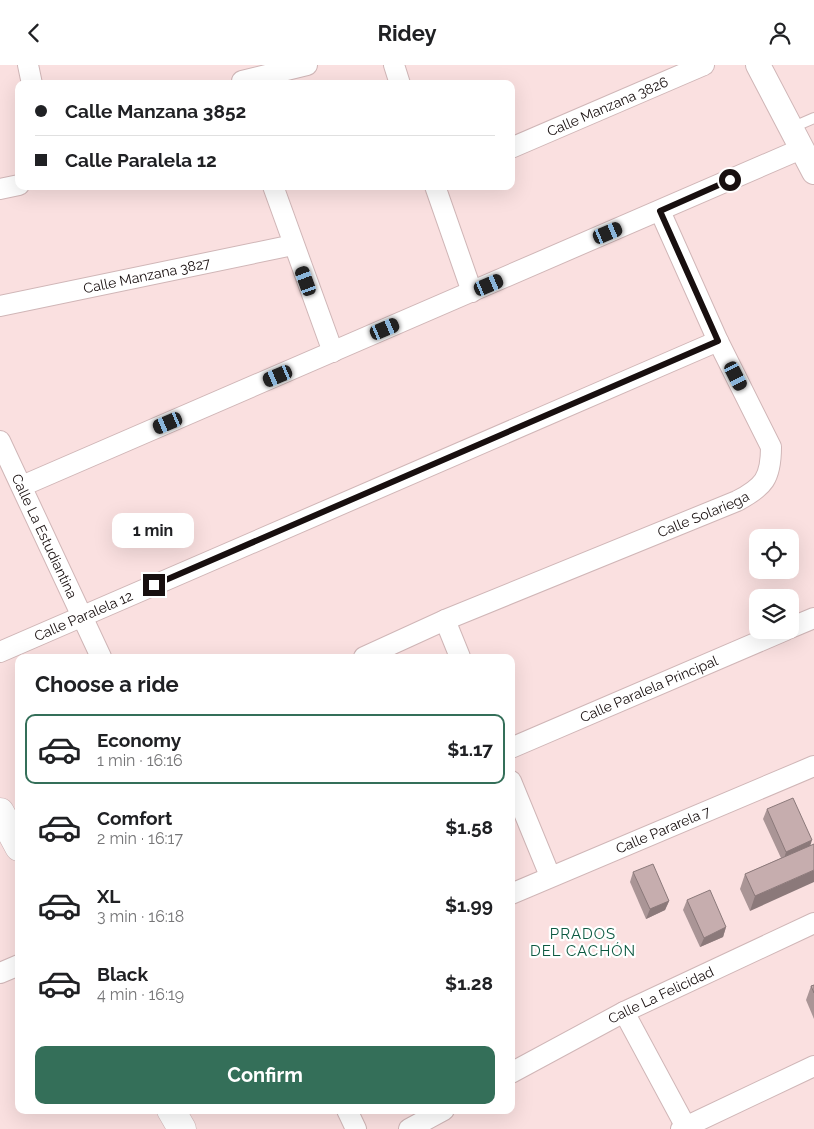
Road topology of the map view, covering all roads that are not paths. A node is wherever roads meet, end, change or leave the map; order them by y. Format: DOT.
graph roads {
  1 [pos="28,65"];
  2 [pos="307,65"];
  3 [pos="394,65"];
  4 [pos="704,65"];
  5 [pos="758,65"];
  6 [pos="241,77"];
  7 [pos="31,80"];
  8 [pos="399,80"];
  9 [pos="814,118"];
  10 [pos="796,139"];
  11 [pos="515,147"];
  12 [pos="814,172"];
  13 [pos="15,186"];
  14 [pos="0,189"];
  15 [pos="274,190"];
  16 [pos="437,190"];
  17 [pos="660,211"];
  18 [pos="293,245"];
  19 [pos="472,292"];
  20 [pos="0,306"];
  21 [pos="718,341"];
  22 [pos="333,352"];
  23 [pos="0,441"];
  24 [pos="22,486"];
  25 [pos="82,616"];
  26 [pos="814,618"];
  27 [pos="445,620"];
  28 [pos="799,624"];
  29 [pos="765,639"];
  30 [pos="0,652"];
  31 [pos="100,654"];
  32 [pos="371,654"];
  33 [pos="459,654"];
  34 [pos="515,746"];
  35 [pos="814,766"];
  36 [pos="515,791"];
  37 [pos="0,812"];
  38 [pos="15,840"];
  39 [pos="550,876"];
  40 [pos="515,892"];
  41 [pos="814,923"];
  42 [pos="15,967"];
  43 [pos="0,973"];
  44 [pos="624,1012"];
  45 [pos="814,1066"];
  46 [pos="515,1071"];
  47 [pos="173,1114"];
  48 [pos="349,1114"];
  49 [pos="437,1114"];
  50 [pos="685,1128"];
  51 [pos="182,1129"];
  52 [pos="356,1129"];
  53 [pos="409,1129"];
  1 -- 7 [label="street"];
  2 -- 6 [label="street"];
  3 -- 8 [label="street"];
  4 -- 11 [label="street, Calle Manzana 3826"];
  5 -- 10 [label="street"];
  9 -- 10 [label="lane"];
  10 -- 12 [label="street"];
  10 -- 17 [label="street"];
  13 -- 14 [label="street"];
  15 -- 18 [label="street"];
  16 -- 19 [label="street"];
  17 -- 19 [label="street"];
  17 -- 21 [label="street, Calle Solariega"];
  18 -- 20 [label="street, Calle Manzana 3827"];
  18 -- 22 [label="street"];
  19 -- 22 [label="street"];
  21 -- 25 [label="street, Calle Paralela 12"];
  21 -- 27 [label="street, Calle Solariega"];
  22 -- 24 [label="street"];
  23 -- 24 [label="street, Calle La Estudiantina"];
  24 -- 25 [label="street, Calle La Estudiantina"];
  25 -- 30 [label="street, Calle Paralela 12"];
  25 -- 31 [label="street, Calle La Estudiantina"];
  26 -- 28 [label="street"];
  27 -- 32 [label="street, Calle Solariega"];
  27 -- 33 [label="street"];
  29 -- 34 [label="street, Calle Paralela Principal"];
  35 -- 39 [label="street, Calle Pararela 7"];
  36 -- 39 [label="street"];
  37 -- 38 [label="main road"];
  39 -- 40 [label="street, Calle Pararela 7"];
  41 -- 44 [label="street, Calle La Felicidad"];
  42 -- 43 [label="street"];
  44 -- 46 [label="street, Calle La Felicidad"];
  44 -- 50 [label="street"];
  45 -- 50 [label="street"];
  47 -- 51 [label="main road"];
  48 -- 52 [label="street"];
  49 -- 53 [label="street"];
}
